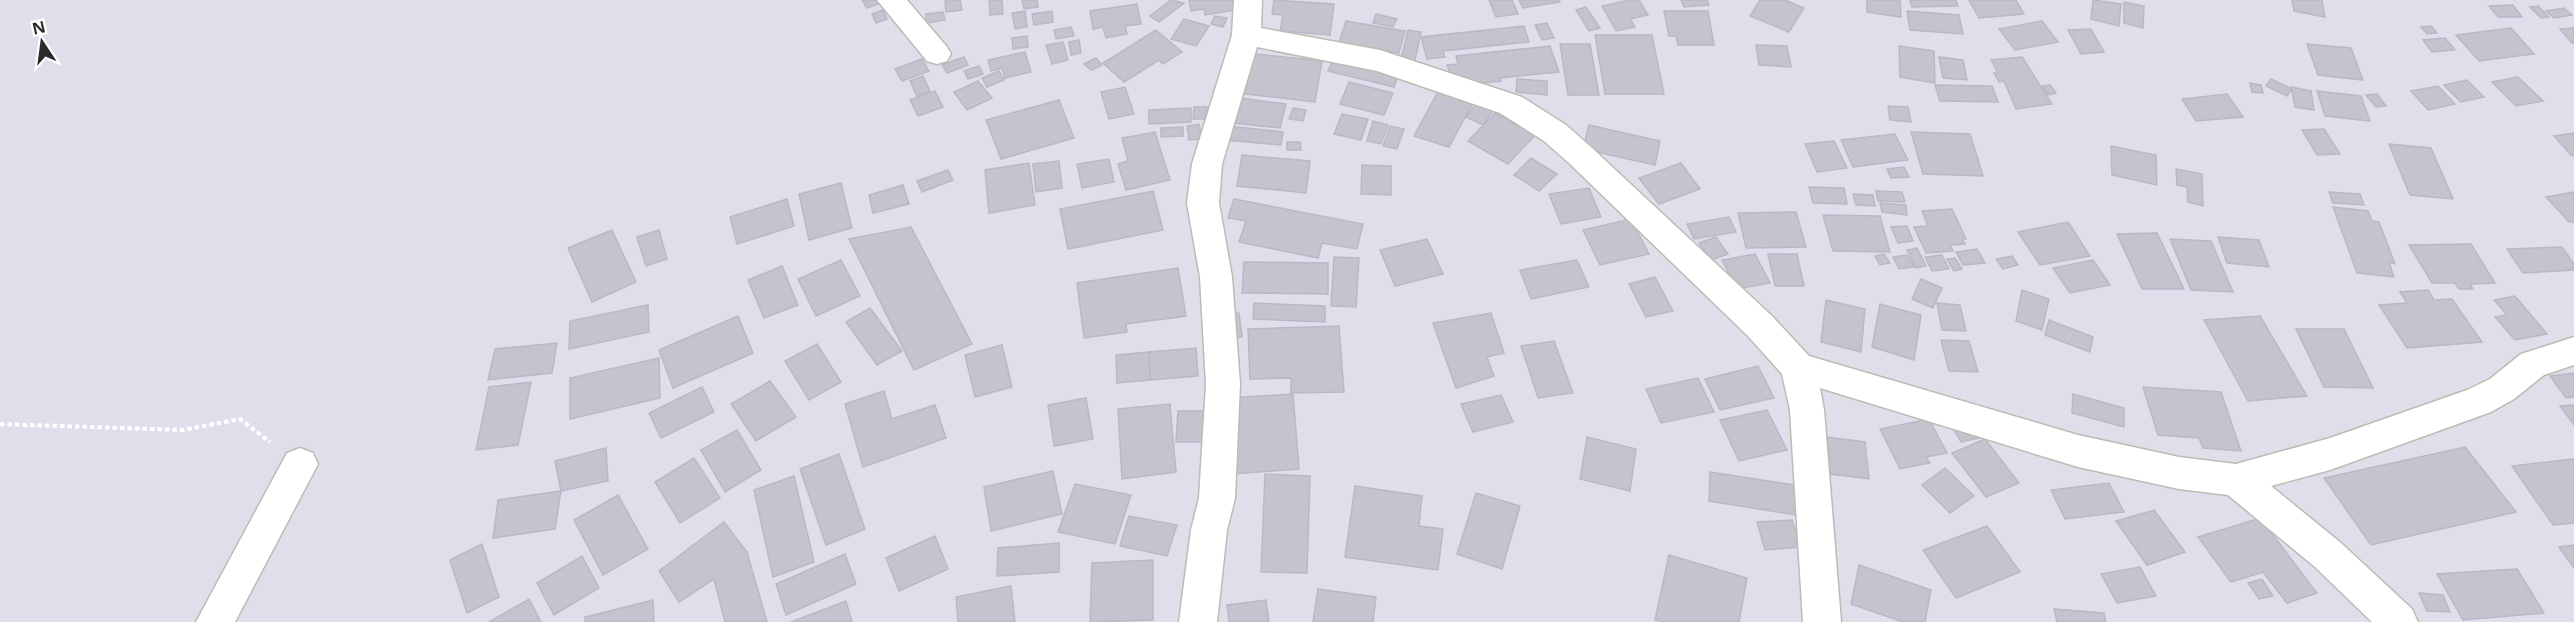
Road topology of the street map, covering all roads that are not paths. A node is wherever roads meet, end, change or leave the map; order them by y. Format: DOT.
graph roads {
  1 [pos="891,0"];
  2 [pos="1248,0"];
  3 [pos="1246,36"];
  4 [pos="937,54"];
  5 [pos="2574,351"];
  6 [pos="1798,368"];
  7 [pos="300,464"];
  8 [pos="2236,480"];
  9 [pos="215,622"];
  10 [pos="1198,622"];
  11 [pos="1822,622"];
  12 [pos="2399,622"];
  1 -- 4 [label="street"];
  2 -- 3 [label="street"];
  3 -- 6 [label="street"];
  3 -- 10 [label="street"];
  5 -- 8 [label="street"];
  6 -- 8 [label="street"];
  6 -- 11 [label="street"];
  7 -- 9 [label="street"];
  8 -- 12 [label="street"];
}
